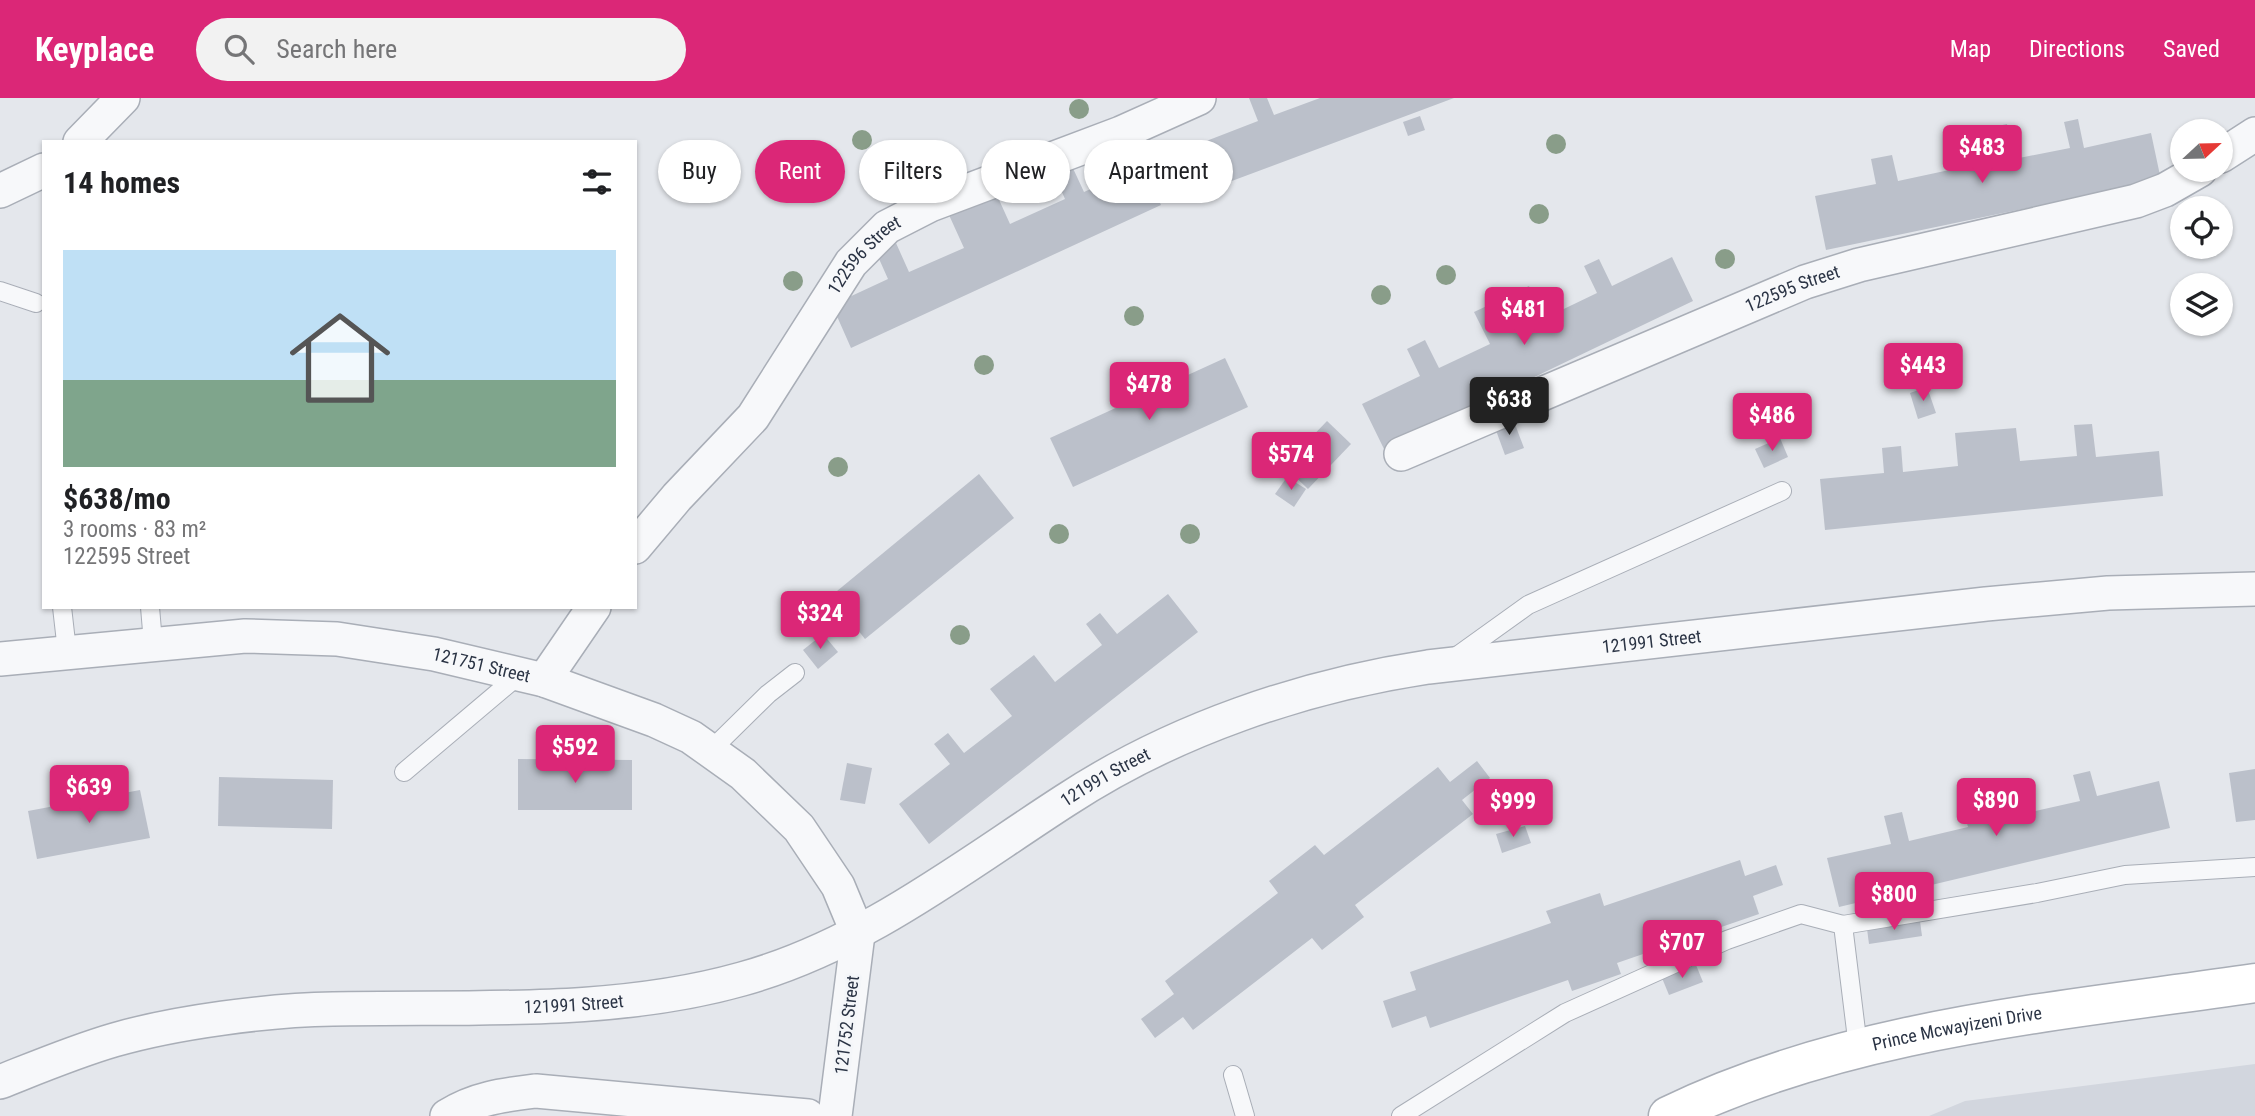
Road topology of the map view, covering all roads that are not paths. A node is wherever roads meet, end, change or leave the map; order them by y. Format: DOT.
graph roads {
  1 [pos="123,98"];
  2 [pos="1199,98"];
  3 [pos="2255,134"];
  4 [pos="82,140"];
  5 [pos="2233,148"];
  6 [pos="2179,182"];
  7 [pos="0,290"];
  8 [pos="36,303"];
  9 [pos="1401,454"];
  10 [pos="1782,491"];
  11 [pos="637,545"];
  12 [pos="2255,589"];
  13 [pos="62,609"];
  14 [pos="150,609"];
  15 [pos="592,609"];
  16 [pos="153,643"];
  17 [pos="67,651"];
  18 [pos="0,659"];
  19 [pos="1445,666"];
  20 [pos="795,673"];
  21 [pos="532,677"];
  22 [pos="710,751"];
  23 [pos="404,772"];
  24 [pos="2255,867"];
  25 [pos="1843,925"];
  26 [pos="858,934"];
  27 [pos="2255,983"];
  28 [pos="1858,1047"];
  29 [pos="1233,1075"];
  30 [pos="0,1082"];
  31 [pos="447,1116"];
  32 [pos="808,1116"];
  33 [pos="835,1116"];
  34 [pos="1245,1116"];
  35 [pos="1401,1116"];
  36 [pos="1668,1116"];
  1 -- 4 [label="street"];
  2 -- 11 [label="street, 122596 Street"];
  3 -- 5 [label="street"];
  6 -- 9 [label="street, 122595 Street"];
  7 -- 8 [label="lane"];
  10 -- 19 [label="lane"];
  12 -- 19 [label="street, 121991 Street"];
  13 -- 17 [label="lane"];
  14 -- 16 [label="lane"];
  15 -- 21 [label="street"];
  16 -- 17 [label="street, 121751 Street"];
  16 -- 21 [label="street, 121751 Street"];
  17 -- 18 [label="street, 121751 Street"];
  19 -- 26 [label="street, 121991 Street"];
  20 -- 22 [label="lane"];
  21 -- 22 [label="street, 121751 Street"];
  21 -- 23 [label="lane"];
  22 -- 26 [label="street, 121751 Street"];
  24 -- 25 [label="lane"];
  25 -- 28 [label="lane"];
  25 -- 35 [label="lane"];
  26 -- 30 [label="street, 121991 Street"];
  26 -- 33 [label="street, 121752 Street"];
  27 -- 28 [label="street, Prince Mcwayizeni Drive"];
  28 -- 36 [label="street, Prince Mcwayizeni Drive"];
  29 -- 34 [label="lane"];
  31 -- 32 [label="street"];
}
